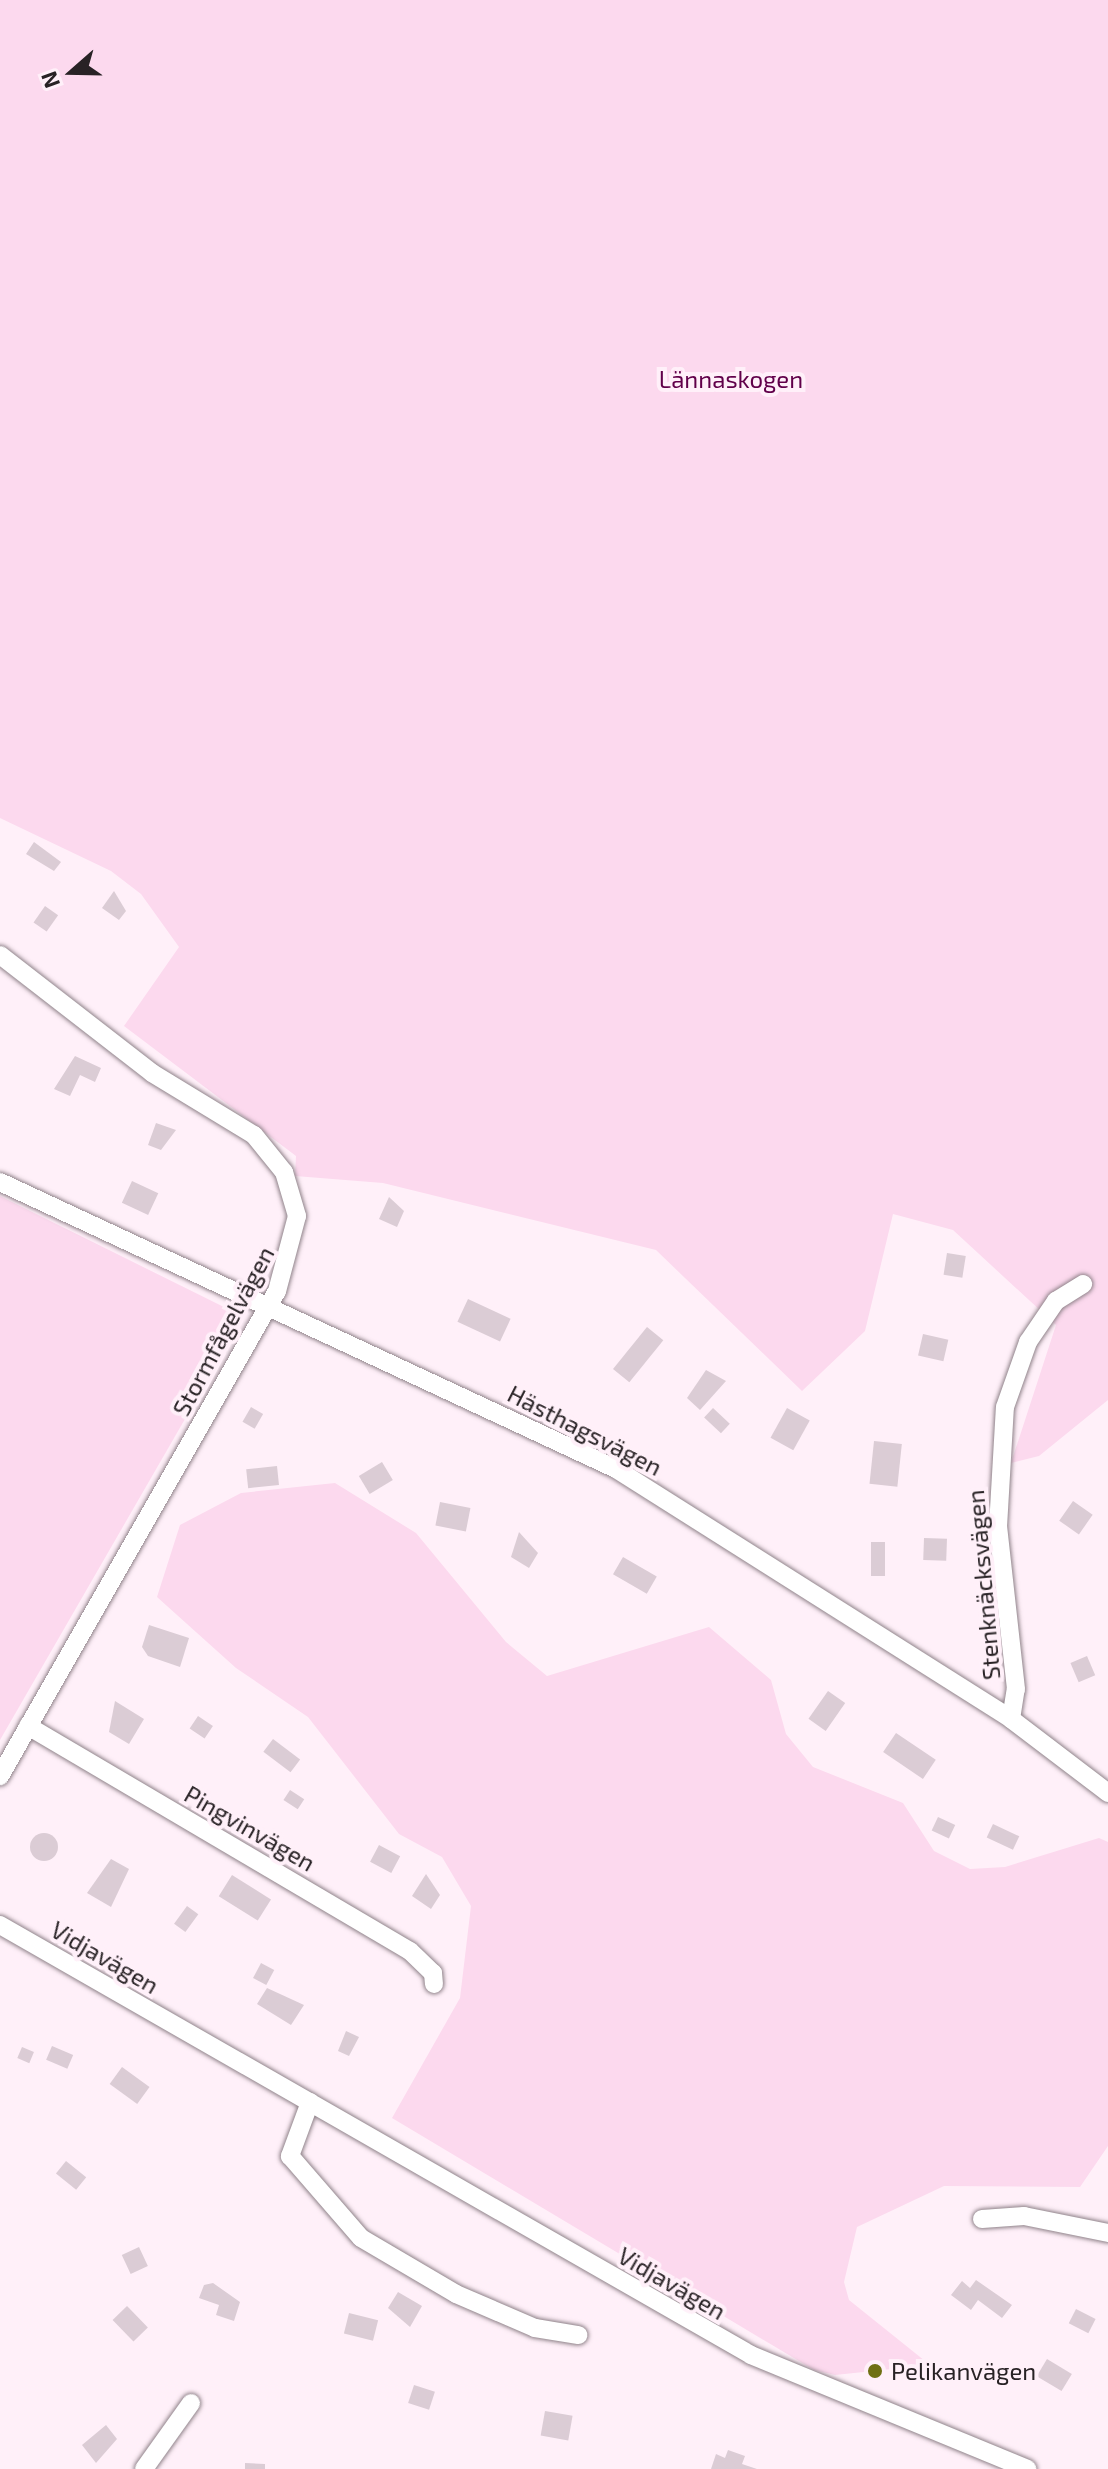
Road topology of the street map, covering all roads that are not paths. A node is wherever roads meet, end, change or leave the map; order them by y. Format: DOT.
graph roads {
  1 [pos="0,955"];
  2 [pos="0,1182"];
  3 [pos="1083,1284"];
  4 [pos="268,1306"];
  5 [pos="1011,1719"];
  6 [pos="28,1726"];
  7 [pos="0,1776"];
  8 [pos="1108,1793"];
  9 [pos="0,1925"];
  10 [pos="434,1984"];
  11 [pos="310,2102"];
  12 [pos="982,2219"];
  13 [pos="1108,2233"];
  14 [pos="578,2335"];
  15 [pos="191,2403"];
  16 [pos="144,2469"];
  17 [pos="1027,2469"];
  1 -- 4 [label="street, Stormfågelvägen"];
  2 -- 4 [label="street, Hästhagsvägen"];
  3 -- 5 [label="street, Stenknäcksvägen"];
  4 -- 5 [label="street, Hästhagsvägen"];
  4 -- 6 [label="street, Stormfågelvägen"];
  5 -- 8 [label="street, Hästhagsvägen"];
  6 -- 7 [label="street, Stormfågelvägen"];
  6 -- 10 [label="street, Pingvinvägen"];
  9 -- 11 [label="street, Vidjavägen"];
  11 -- 14 [label="street"];
  11 -- 17 [label="street, Vidjavägen"];
  12 -- 13 [label="street"];
  15 -- 16 [label="street"];
}
